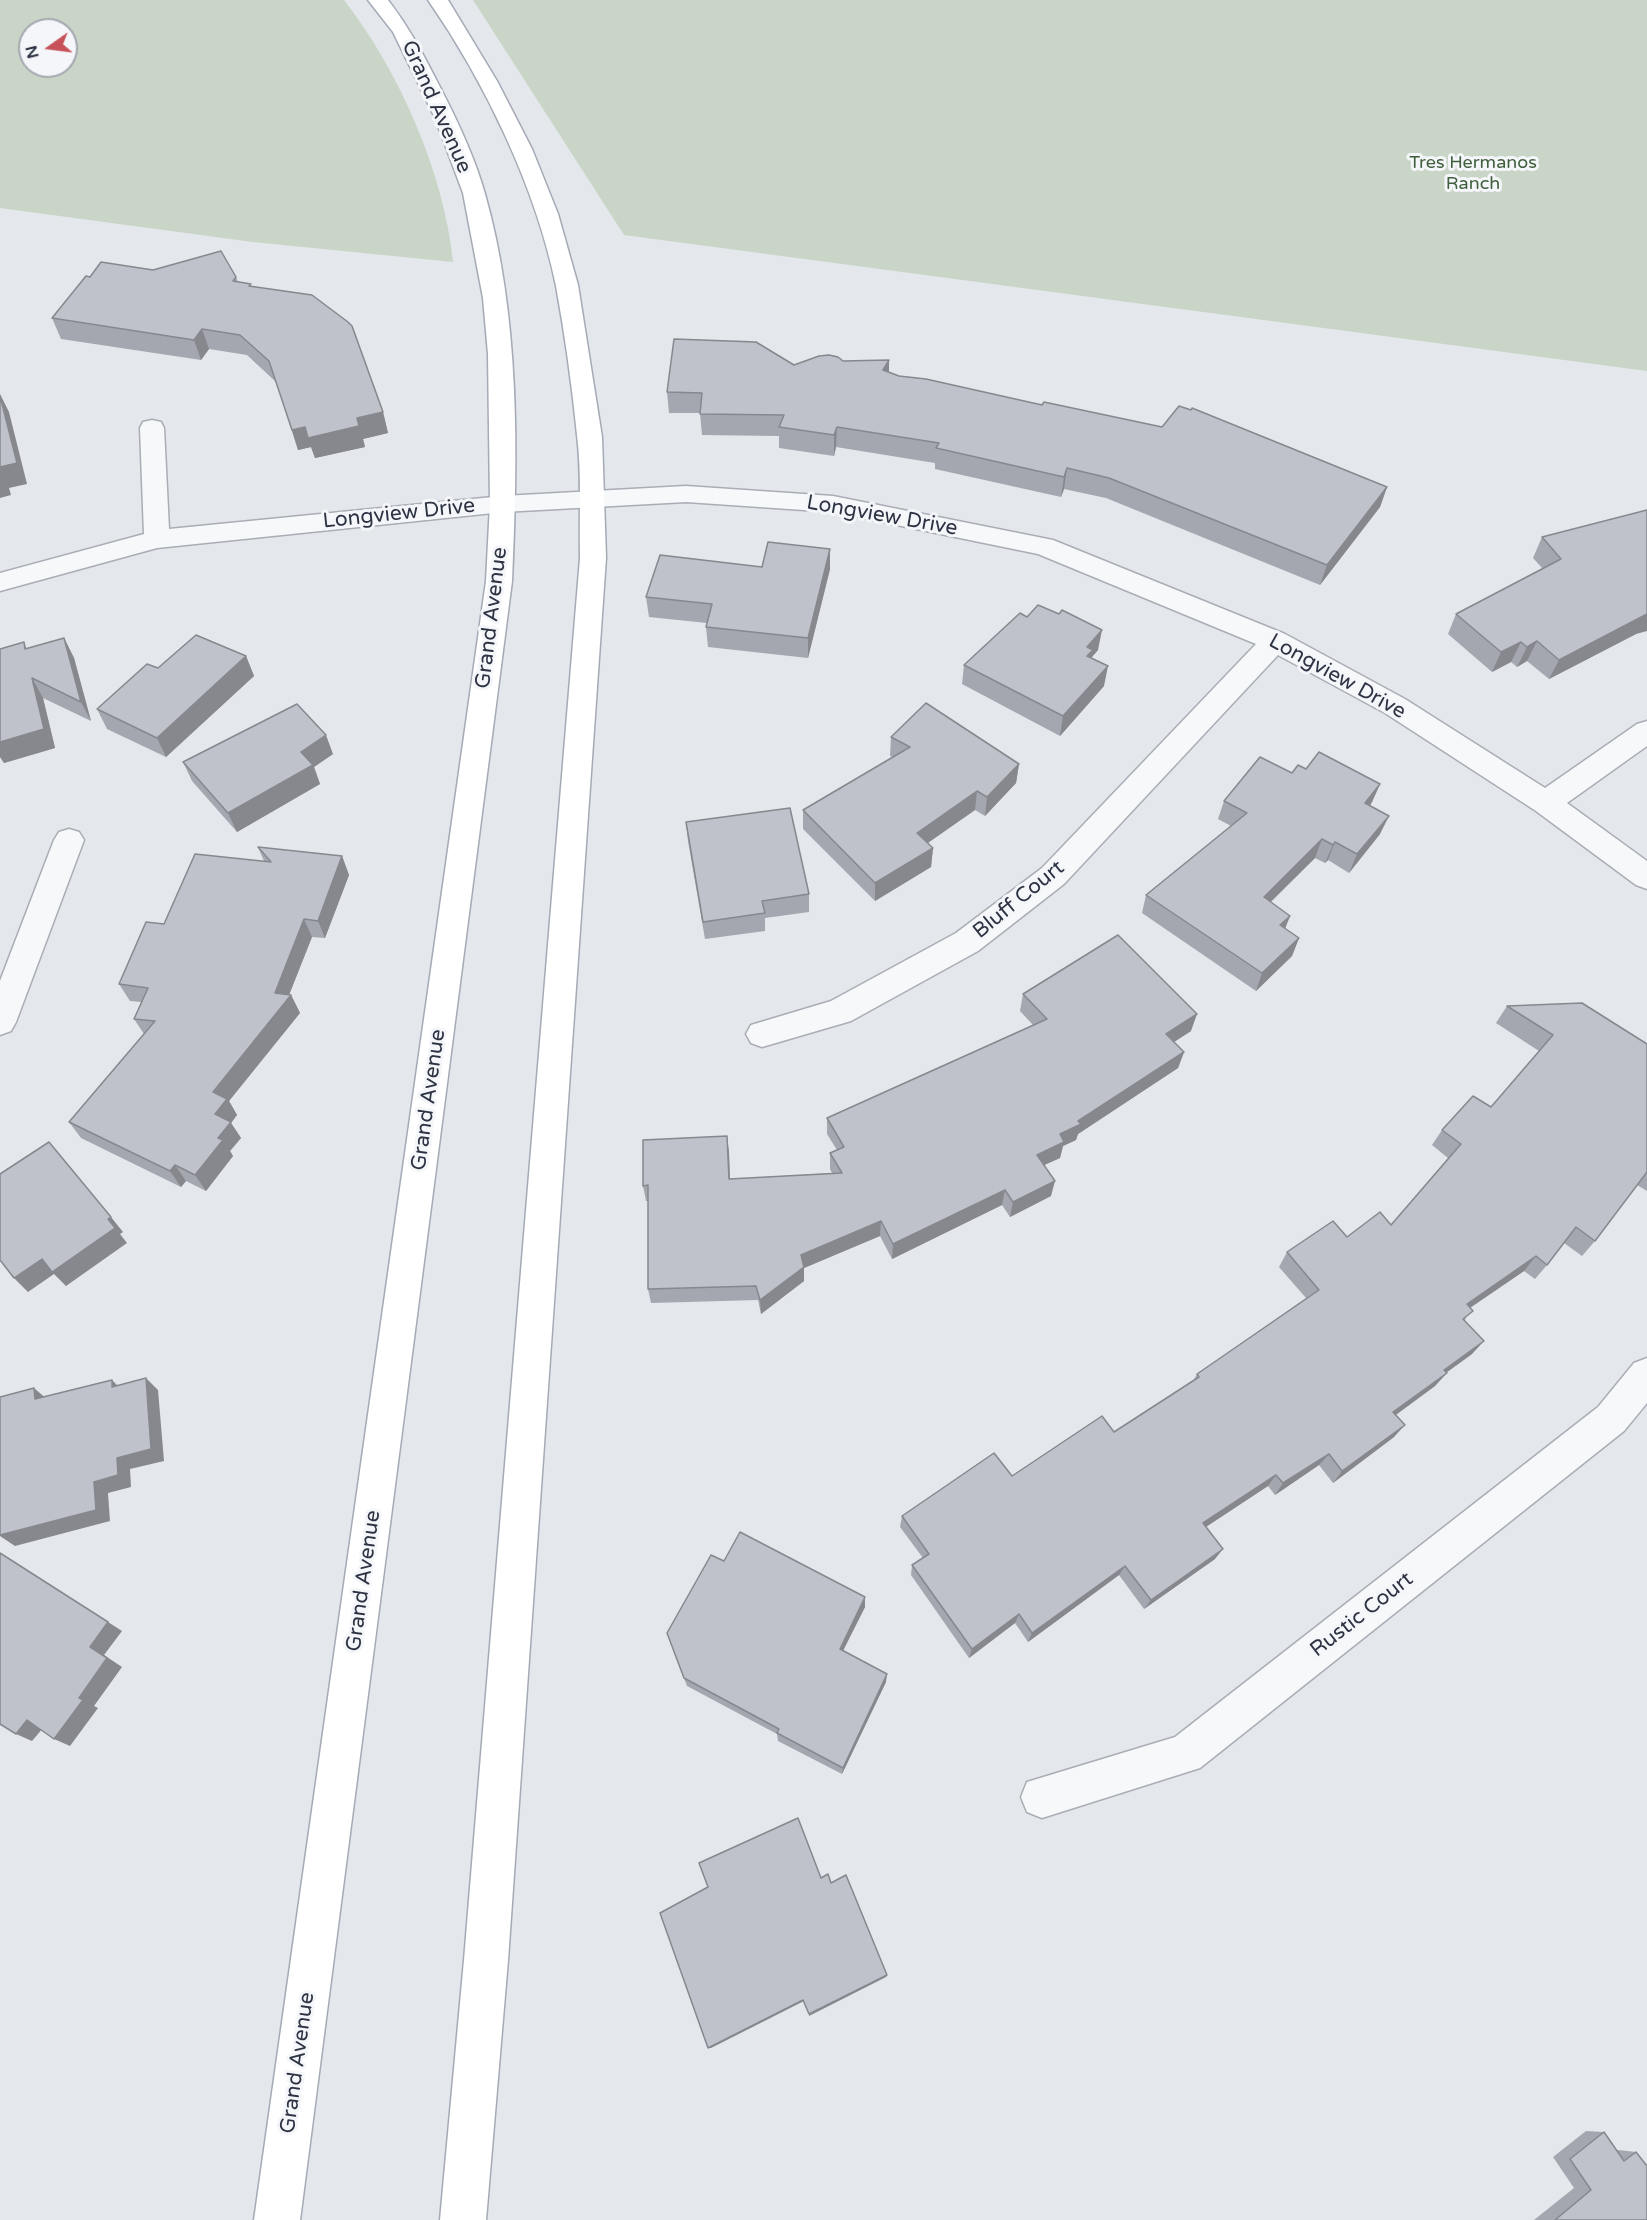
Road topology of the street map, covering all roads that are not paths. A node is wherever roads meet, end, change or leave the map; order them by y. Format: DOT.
graph roads {
  1 [pos="378,0"];
  2 [pos="438,0"];
  3 [pos="152,428"];
  4 [pos="592,498"];
  5 [pos="503,504"];
  6 [pos="157,539"];
  7 [pos="0,582"];
  8 [pos="1275,641"];
  9 [pos="1647,731"];
  10 [pos="1546,802"];
  11 [pos="69,840"];
  12 [pos="1647,877"];
  13 [pos="0,1022"];
  14 [pos="762,1034"];
  15 [pos="1647,1375"];
  16 [pos="1042,1797"];
  17 [pos="277,2220"];
  18 [pos="463,2220"];
  1 -- 5 [label="main road, Grand Avenue"];
  2 -- 4 [label="main road"];
  3 -- 6 [label="street"];
  4 -- 5 [label="street, Longview Drive"];
  4 -- 8 [label="street, Longview Drive"];
  4 -- 18 [label="main road"];
  5 -- 6 [label="street, Longview Drive"];
  5 -- 17 [label="main road, Grand Avenue"];
  6 -- 7 [label="street, Longview Drive"];
  8 -- 10 [label="street, Longview Drive"];
  8 -- 14 [label="street, Bluff Court"];
  9 -- 10 [label="street"];
  10 -- 12 [label="street, Longview Drive"];
  11 -- 13 [label="street"];
  15 -- 16 [label="street, Rustic Court"];
}
